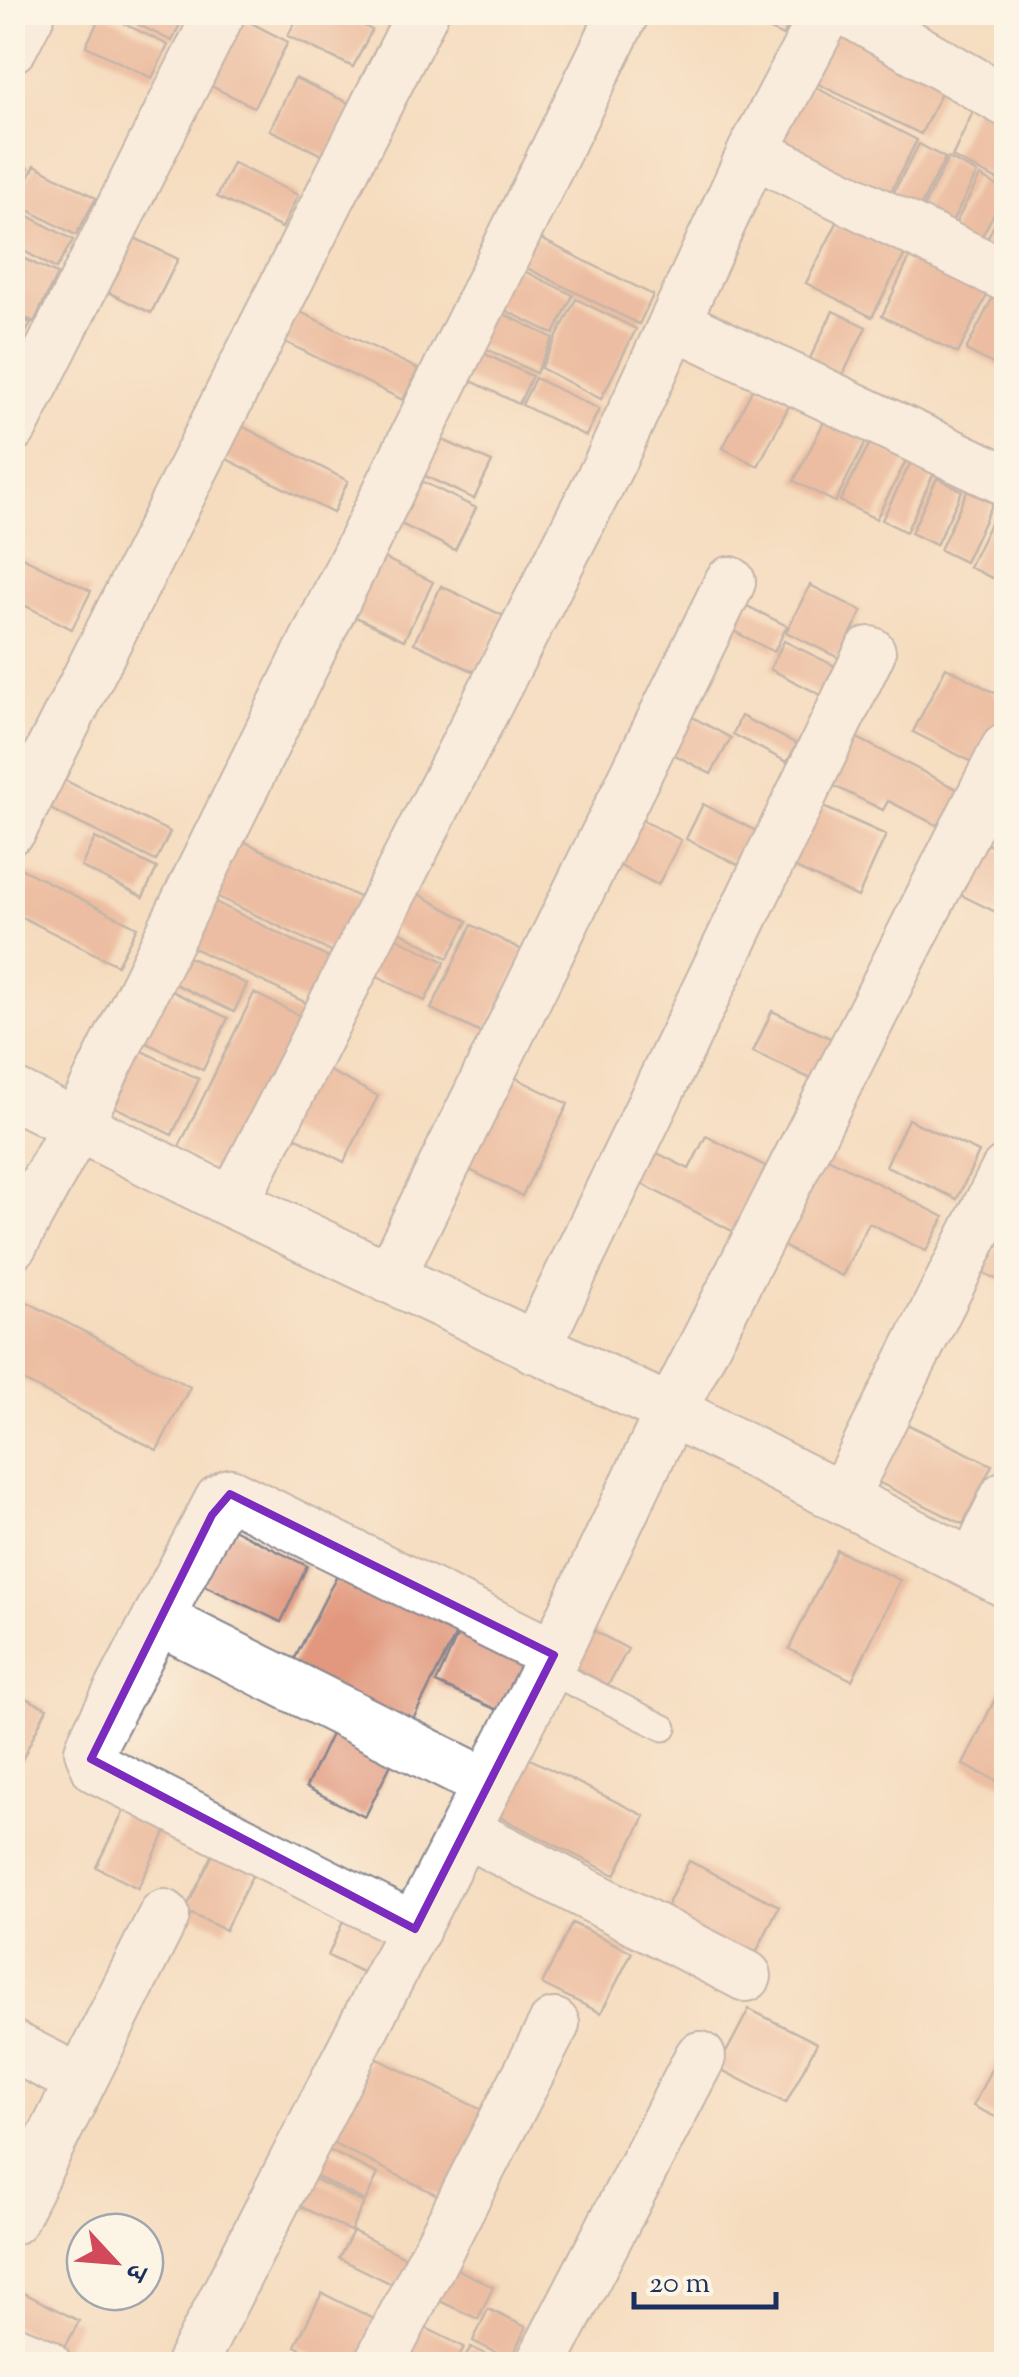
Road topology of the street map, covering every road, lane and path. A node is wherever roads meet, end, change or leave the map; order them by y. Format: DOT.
graph roads {
  1 [pos="30,12"];
  2 [pos="220,12"];
  3 [pos="424,12"];
  4 [pos="624,12"];
  5 [pos="827,12"];
  6 [pos="850,12"];
  7 [pos="12,47"];
  8 [pos="1006,101"];
  9 [pos="753,152"];
  10 [pos="1006,276"];
  11 [pos="676,324"];
  12 [pos="12,427"];
  13 [pos="1006,480"];
  14 [pos="730,582"];
  15 [pos="870,652"];
  16 [pos="1006,749"];
  17 [pos="12,828"];
  18 [pos="12,1093"];
  19 [pos="77,1125"];
  20 [pos="1006,1171"];
  21 [pos="233,1204"];
  22 [pos="12,1244"];
  23 [pos="390,1278"];
  24 [pos="535,1348"];
  25 [pos="671,1411"];
  26 [pos="1006,1496"];
  27 [pos="842,1498"];
  28 [pos="990,1574"];
  29 [pos="158,1619"];
  30 [pos="550,1662"];
  31 [pos="664,1728"];
  32 [pos="487,1784"];
  33 [pos="464,1831"];
  34 [pos="164,1915"];
  35 [pos="415,1929"];
  36 [pos="746,1976"];
  37 [pos="554,2024"];
  38 [pos="12,2046"];
  39 [pos="700,2056"];
  40 [pos="81,2081"];
  41 [pos="12,2219"];
  42 [pos="191,2364"];
  43 [pos="380,2364"];
  44 [pos="542,2364"];
  1 -- 7 [label="street"];
  2 -- 12 [label="street"];
  3 -- 17 [label="street"];
  4 -- 19 [label="street"];
  5 -- 9 [label="street"];
  6 -- 8 [label="street"];
  9 -- 10 [label="street"];
  9 -- 11 [label="street"];
  11 -- 13 [label="street"];
  11 -- 21 [label="street"];
  14 -- 23 [label="street"];
  15 -- 24 [label="street"];
  16 -- 25 [label="street"];
  18 -- 19 [label="street"];
  19 -- 21 [label="street"];
  19 -- 22 [label="street"];
  20 -- 27 [label="street"];
  21 -- 23 [label="street"];
  23 -- 24 [label="street"];
  24 -- 25 [label="street"];
  25 -- 27 [label="street"];
  25 -- 30 [label="street"];
  26 -- 28 [label="street"];
  27 -- 28 [label="street"];
  29 -- 30 [label="street"];
  29 -- 32 [label="street"];
  29 -- 35 [label="street"];
  30 -- 31 [label="lane"];
  30 -- 32 [label="street"];
  32 -- 33 [label="street"];
  33 -- 35 [label="street"];
  33 -- 36 [label="street"];
  34 -- 40 [label="street"];
  35 -- 42 [label="street"];
  37 -- 43 [label="street"];
  38 -- 40 [label="street"];
  39 -- 44 [label="street"];
  40 -- 41 [label="street"];
}
